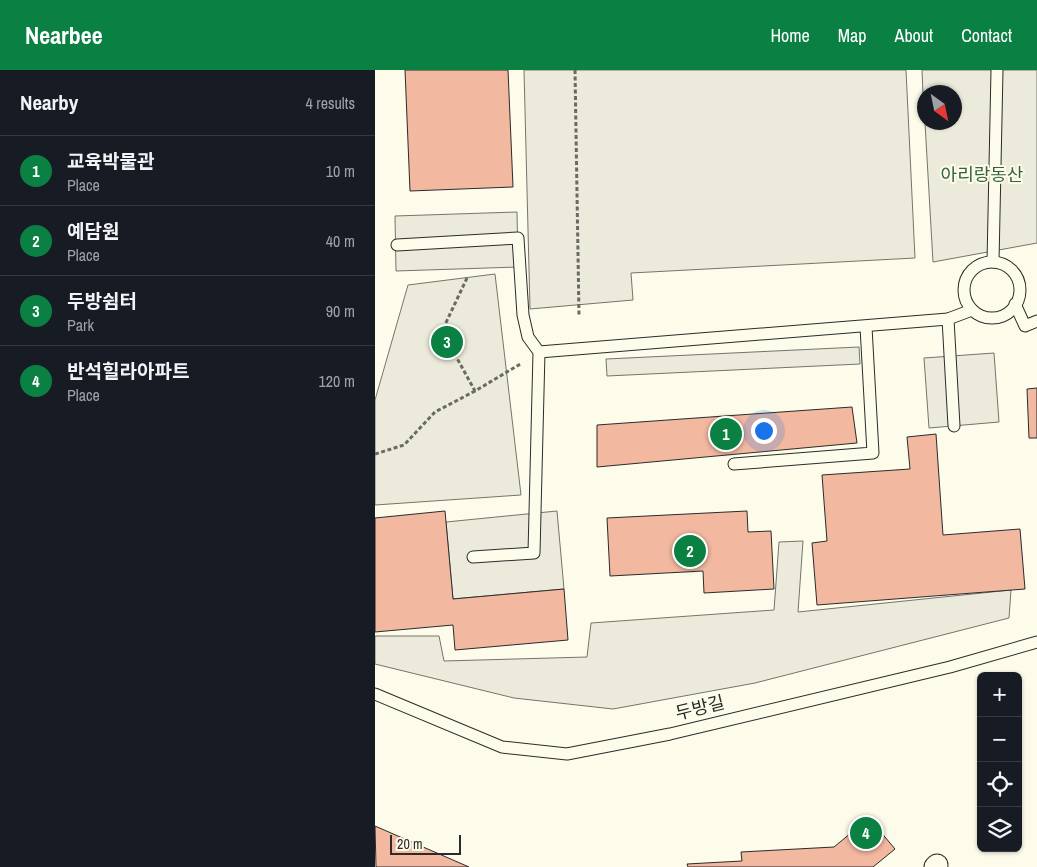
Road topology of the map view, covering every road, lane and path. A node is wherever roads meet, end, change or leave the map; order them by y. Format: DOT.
graph roads {
  1 [pos="575,70"];
  2 [pos="997,70"];
  3 [pos="397,245"];
  4 [pos="993,262"];
  5 [pos="467,278"];
  6 [pos="1015,304"];
  7 [pos="972,310"];
  8 [pos="579,316"];
  9 [pos="948,319"];
  10 [pos="1037,321"];
  11 [pos="866,327"];
  12 [pos="539,352"];
  13 [pos="475,391"];
  14 [pos="954,426"];
  15 [pos="375,454"];
  16 [pos="734,464"];
  17 [pos="473,556"];
  18 [pos="1037,642"];
  19 [pos="375,694"];
  1 -- 8 [label="path"];
  2 -- 4 [label="lane"];
  3 -- 12 [label="lane"];
  4 -- 6 [label="lane"];
  4 -- 7 [label="lane"];
  5 -- 13 [label="path"];
  6 -- 7 [label="lane"];
  6 -- 10 [label="lane"];
  7 -- 9 [label="lane"];
  9 -- 11 [label="lane"];
  9 -- 14 [label="lane"];
  11 -- 12 [label="lane"];
  11 -- 16 [label="lane"];
  12 -- 13 [label="path"];
  12 -- 17 [label="lane"];
  13 -- 15 [label="path"];
  18 -- 19 [label="lane, 두방길"];
}
